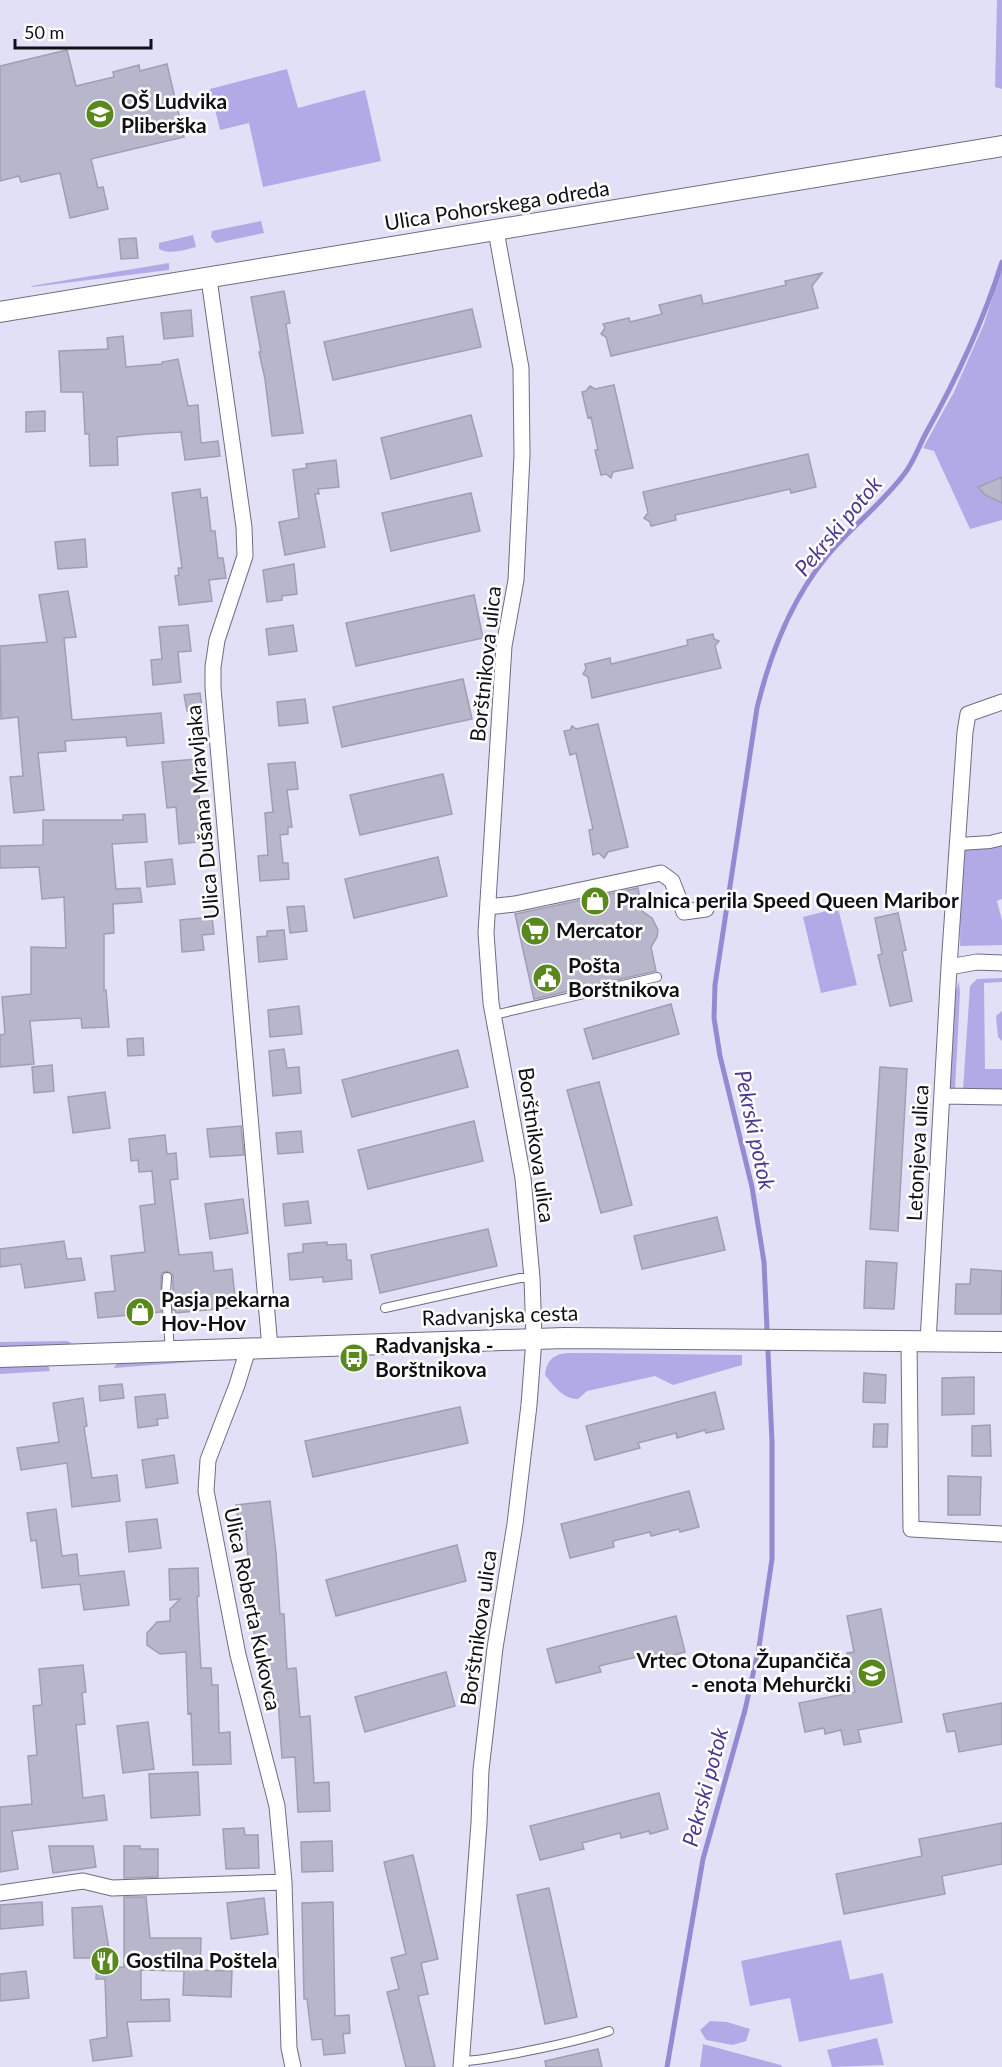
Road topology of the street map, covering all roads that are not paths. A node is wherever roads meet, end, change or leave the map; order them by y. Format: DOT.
graph roads {
  1 [pos="1002,146"];
  2 [pos="496,231"];
  3 [pos="209,279"];
  4 [pos="0,312"];
  5 [pos="1002,702"];
  6 [pos="1002,839"];
  7 [pos="958,844"];
  8 [pos="488,907"];
  9 [pos="706,909"];
  10 [pos="1002,963"];
  11 [pos="949,967"];
  12 [pos="657,977"];
  13 [pos="494,1016"];
  14 [pos="943,1096"];
  15 [pos="1002,1096"];
  16 [pos="167,1277"];
  17 [pos="532,1278"];
  18 [pos="385,1308"];
  19 [pos="534,1339"];
  20 [pos="918,1342"];
  21 [pos="1002,1342"];
  22 [pos="270,1348"];
  23 [pos="248,1350"];
  24 [pos="170,1353"];
  25 [pos="0,1357"];
  26 [pos="1002,1534"];
  27 [pos="284,1882"];
  28 [pos="0,1893"];
  29 [pos="609,2031"];
  30 [pos="462,2064"];
  31 [pos="293,2067"];
  1 -- 2 [label="street, Ulica Pohorskega odreda"];
  2 -- 3 [label="street, Ulica Pohorskega odreda"];
  2 -- 8 [label="street, Borštnikova ulica"];
  3 -- 4 [label="street, Ulica Pohorskega odreda"];
  3 -- 22 [label="street, Ulica Dušana Mravljaka"];
  5 -- 7 [label="street, Letonjeva ulica"];
  6 -- 7 [label="street"];
  7 -- 11 [label="street, Letonjeva ulica"];
  8 -- 9 [label="street"];
  8 -- 13 [label="street, Borštnikova ulica"];
  10 -- 11 [label="street"];
  11 -- 14 [label="street, Letonjeva ulica"];
  12 -- 13 [label="lane"];
  13 -- 17 [label="street, Borštnikova ulica"];
  14 -- 15 [label="street"];
  14 -- 20 [label="street, Letonjeva ulica"];
  16 -- 24 [label="lane"];
  17 -- 18 [label="lane"];
  17 -- 19 [label="street, Borštnikova ulica"];
  19 -- 20 [label="street, Radvanjska cesta"];
  19 -- 22 [label="street, Radvanjska cesta"];
  19 -- 30 [label="street, Borštnikova ulica"];
  20 -- 21 [label="street, Radvanjska cesta"];
  20 -- 26 [label="street, Letonjeva ulica"];
  22 -- 23 [label="street, Radvanjska cesta"];
  23 -- 24 [label="street, Radvanjska cesta"];
  23 -- 27 [label="street, Ulica Roberta Kukovca"];
  24 -- 25 [label="street, Radvanjska cesta"];
  27 -- 28 [label="street"];
  27 -- 31 [label="street, Ulica Roberta Kukovca"];
  29 -- 30 [label="lane"];
}
